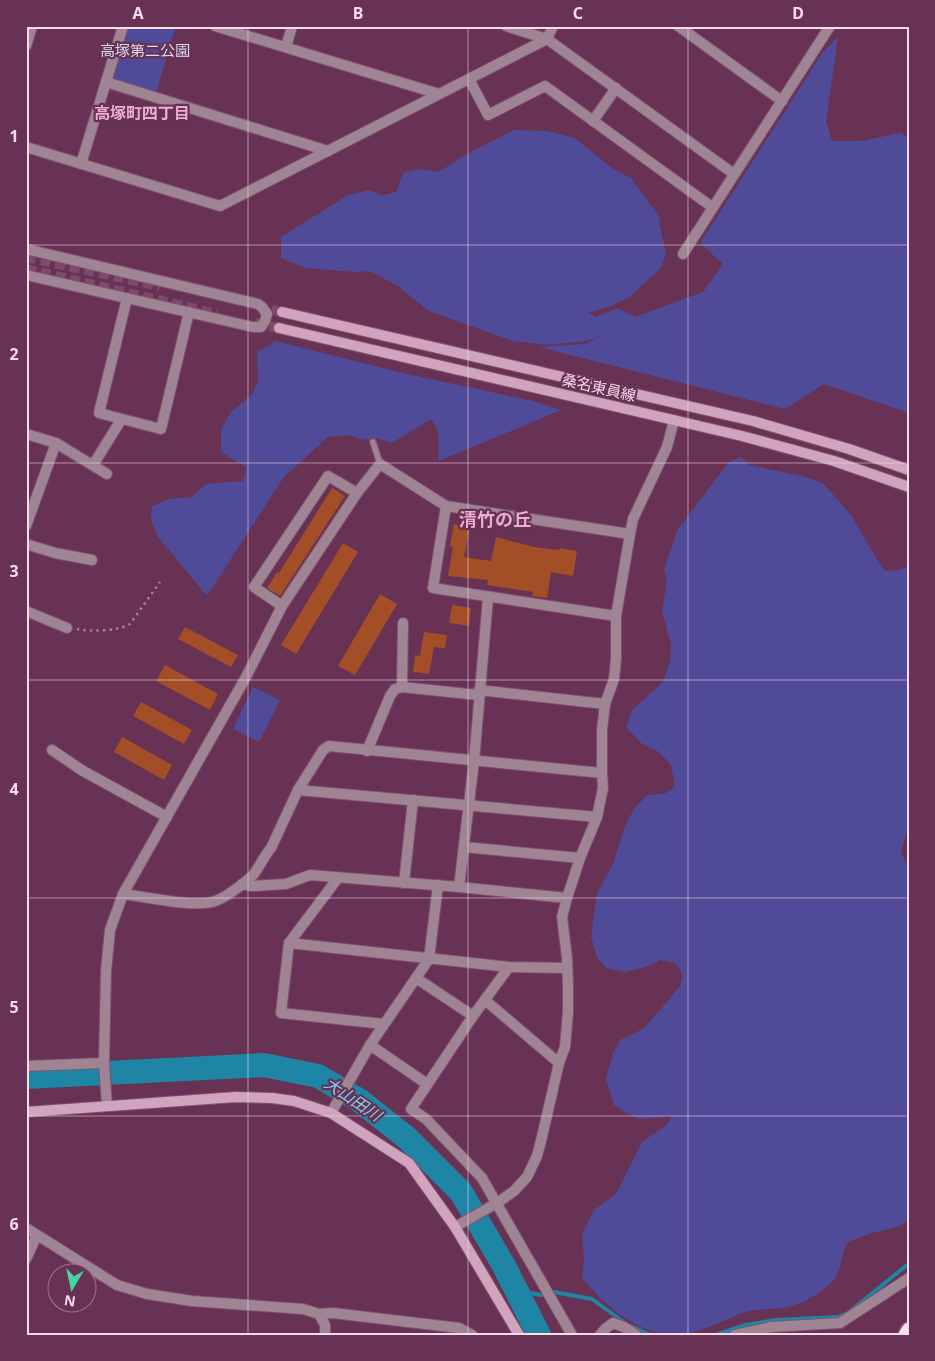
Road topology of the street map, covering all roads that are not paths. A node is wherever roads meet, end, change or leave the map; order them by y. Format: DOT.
graph roads {
  1 [pos="32,26"];
  2 [pos="123,26"];
  3 [pos="216,26"];
  4 [pos="292,26"];
  5 [pos="506,26"];
  6 [pos="553,26"];
  7 [pos="678,26"];
  8 [pos="830,26"];
  9 [pos="547,39"];
  10 [pos="26,46"];
  11 [pos="286,48"];
  12 [pos="469,78"];
  13 [pos="106,82"];
  14 [pos="616,88"];
  15 [pos="439,94"];
  16 [pos="782,102"];
  17 [pos="593,121"];
  18 [pos="26,147"];
  19 [pos="328,151"];
  20 [pos="82,164"];
  21 [pos="734,174"];
  22 [pos="712,207"];
  23 [pos="26,249"];
  24 [pos="683,254"];
  25 [pos="26,275"];
  26 [pos="127,298"];
  27 [pos="189,312"];
  28 [pos="282,312"];
  29 [pos="279,328"];
  30 [pos="121,420"];
  31 [pos="674,420"];
  32 [pos="26,434"];
  33 [pos="373,442"];
  34 [pos="56,443"];
  35 [pos="380,464"];
  36 [pos="93,465"];
  37 [pos="909,470"];
  38 [pos="107,474"];
  39 [pos="909,487"];
  40 [pos="357,493"];
  41 [pos="446,506"];
  42 [pos="26,526"];
  43 [pos="630,534"];
  44 [pos="26,544"];
  45 [pos="92,560"];
  46 [pos="488,598"];
  47 [pos="282,606"];
  48 [pos="26,611"];
  49 [pos="616,616"];
  50 [pos="403,623"];
  51 [pos="67,628"];
  52 [pos="402,687"];
  53 [pos="479,693"];
  54 [pos="605,704"];
  55 [pos="52,750"];
  56 [pos="367,750"];
  57 [pos="474,761"];
  58 [pos="602,773"];
  59 [pos="298,790"];
  60 [pos="413,800"];
  61 [pos="468,805"];
  62 [pos="167,817"];
  63 [pos="597,817"];
  64 [pos="464,847"];
  65 [pos="580,858"];
  66 [pos="338,878"];
  67 [pos="404,883"];
  68 [pos="242,884"];
  69 [pos="438,885"];
  70 [pos="459,887"];
  71 [pos="123,894"];
  72 [pos="567,898"];
  73 [pos="289,943"];
  74 [pos="428,958"];
  75 [pos="509,967"];
  76 [pos="566,968"];
  77 [pos="416,978"];
  78 [pos="485,1000"];
  79 [pos="473,1016"];
  80 [pos="384,1024"];
  81 [pos="370,1045"];
  82 [pos="559,1064"];
  83 [pos="104,1065"];
  84 [pos="26,1066"];
  85 [pos="427,1084"];
  86 [pos="106,1103"];
  87 [pos="26,1112"];
  88 [pos="331,1113"];
  89 [pos="496,1203"];
  90 [pos="455,1227"];
  91 [pos="26,1228"];
  92 [pos="37,1235"];
  93 [pos="26,1259"];
  94 [pos="909,1278"];
  95 [pos="320,1314"];
  96 [pos="909,1330"];
  97 [pos="325,1335"];
  98 [pos="472,1335"];
  99 [pos="519,1335"];
  100 [pos="572,1335"];
  101 [pos="600,1335"];
  102 [pos="636,1335"];
  103 [pos="735,1335"];
  104 [pos="906,1335"];
  1 -- 10 [label="street"];
  2 -- 13 [label="street"];
  3 -- 11 [label="street"];
  4 -- 11 [label="street"];
  5 -- 9 [label="street"];
  6 -- 9 [label="street"];
  7 -- 16 [label="street"];
  8 -- 16 [label="street"];
  9 -- 12 [label="street"];
  9 -- 14 [label="street"];
  11 -- 15 [label="street"];
  12 -- 15 [label="street"];
  12 -- 17 [label="street"];
  13 -- 19 [label="street"];
  13 -- 20 [label="street"];
  14 -- 17 [label="street"];
  14 -- 21 [label="street"];
  15 -- 19 [label="street"];
  16 -- 21 [label="street"];
  17 -- 22 [label="street"];
  18 -- 20 [label="street"];
  19 -- 20 [label="street"];
  21 -- 22 [label="street"];
  22 -- 24 [label="street"];
  23 -- 27 [label="street"];
  25 -- 26 [label="street"];
  26 -- 27 [label="street"];
  26 -- 30 [label="street"];
  27 -- 30 [label="street"];
  28 -- 37 [label="main road, 桑名東員線"];
  29 -- 31 [label="main road, 桑名東員線"];
  30 -- 36 [label="street"];
  31 -- 39 [label="main road, 桑名東員線"];
  31 -- 43 [label="street"];
  32 -- 34 [label="street"];
  33 -- 35 [label="lane"];
  34 -- 36 [label="street"];
  34 -- 42 [label="street"];
  35 -- 40 [label="street"];
  35 -- 41 [label="street"];
  36 -- 38 [label="street"];
  40 -- 47 [label="street"];
  40 -- 47 [label="street"];
  41 -- 43 [label="street"];
  41 -- 46 [label="street"];
  43 -- 49 [label="street"];
  44 -- 45 [label="street"];
  46 -- 49 [label="street"];
  46 -- 53 [label="street"];
  47 -- 62 [label="street"];
  48 -- 51 [label="street"];
  49 -- 54 [label="street"];
  50 -- 52 [label="street"];
  52 -- 53 [label="street"];
  52 -- 56 [label="street"];
  53 -- 54 [label="street"];
  53 -- 57 [label="street"];
  54 -- 58 [label="street"];
  55 -- 62 [label="street"];
  56 -- 57 [label="street"];
  56 -- 59 [label="street"];
  57 -- 58 [label="street"];
  57 -- 61 [label="street"];
  58 -- 63 [label="street"];
  59 -- 60 [label="street"];
  59 -- 68 [label="street"];
  60 -- 61 [label="street"];
  60 -- 67 [label="street"];
  61 -- 63 [label="street"];
  61 -- 64 [label="street"];
  62 -- 71 [label="street"];
  63 -- 65 [label="street"];
  64 -- 65 [label="street"];
  64 -- 70 [label="street"];
  65 -- 72 [label="street"];
  66 -- 67 [label="street"];
  66 -- 68 [label="street"];
  66 -- 73 [label="street"];
  67 -- 69 [label="street"];
  68 -- 71 [label="street"];
  69 -- 70 [label="street"];
  69 -- 74 [label="street"];
  70 -- 72 [label="street"];
  71 -- 83 [label="street"];
  72 -- 76 [label="street"];
  73 -- 74 [label="street"];
  73 -- 80 [label="street"];
  74 -- 75 [label="street"];
  74 -- 77 [label="street"];
  75 -- 76 [label="street"];
  75 -- 78 [label="street"];
  76 -- 82 [label="street"];
  77 -- 79 [label="street"];
  77 -- 80 [label="street"];
  78 -- 79 [label="street"];
  78 -- 82 [label="street"];
  79 -- 85 [label="street"];
  80 -- 81 [label="street"];
  81 -- 85 [label="street"];
  81 -- 88 [label="street"];
  82 -- 89 [label="street"];
  83 -- 84 [label="street"];
  83 -- 86 [label="street"];
  85 -- 89 [label="street"];
  86 -- 87 [label="main road"];
  86 -- 88 [label="main road"];
  88 -- 90 [label="main road"];
  89 -- 90 [label="street"];
  89 -- 100 [label="street"];
  90 -- 99 [label="main road"];
  91 -- 92 [label="street"];
  92 -- 93 [label="street"];
  92 -- 95 [label="street"];
  94 -- 103 [label="street"];
  95 -- 97 [label="street"];
  95 -- 98 [label="street"];
  96 -- 104 [label="highway"];
  101 -- 102 [label="street"];
}
